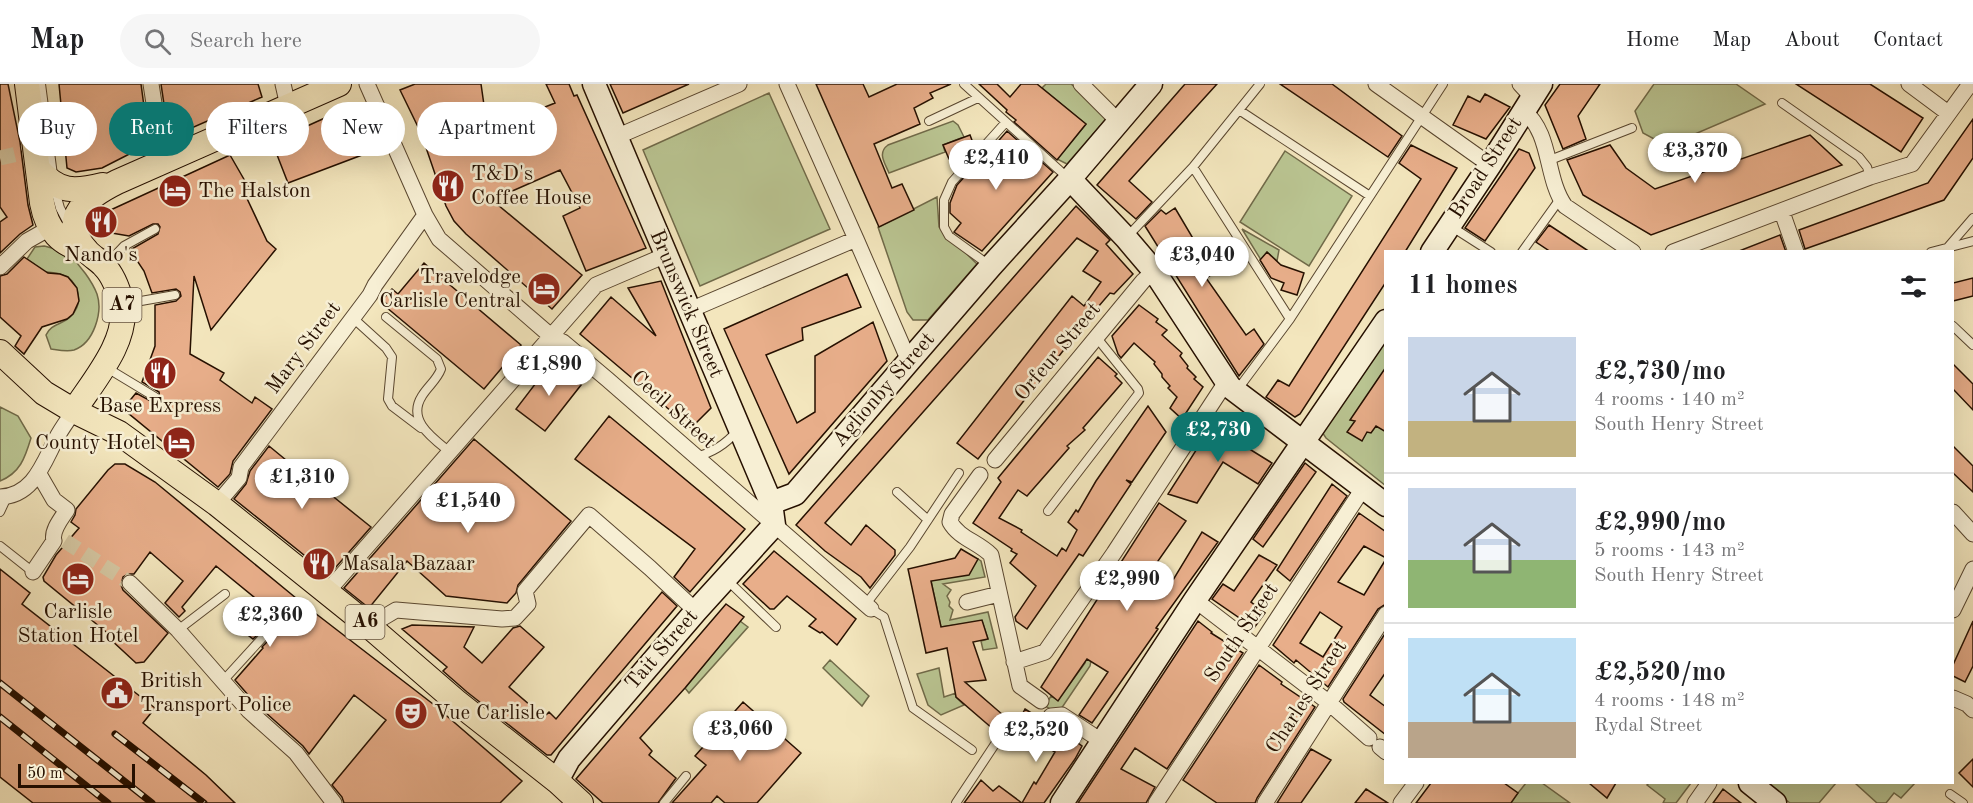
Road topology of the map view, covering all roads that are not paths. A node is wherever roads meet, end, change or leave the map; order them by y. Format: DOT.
graph roads {
  1 [pos="27,84"];
  2 [pos="41,84"];
  3 [pos="151,84"];
  4 [pos="339,84"];
  5 [pos="367,84"];
  6 [pos="594,84"];
  7 [pos="739,84"];
  8 [pos="787,84"];
  9 [pos="964,84"];
  10 [pos="1081,84"];
  11 [pos="1151,84"];
  12 [pos="1260,84"];
  13 [pos="1376,84"];
  14 [pos="1443,84"];
  15 [pos="1909,84"];
  16 [pos="1970,84"];
  17 [pos="1529,94"];
  18 [pos="286,95"];
  19 [pos="978,98"];
  20 [pos="1782,103"];
  21 [pos="1239,110"];
  22 [pos="1948,113"];
  23 [pos="1422,117"];
  24 [pos="929,121"];
  25 [pos="1006,122"];
  26 [pos="1119,122"];
  27 [pos="1632,128"];
  28 [pos="616,137"];
  29 [pos="1550,160"];
  30 [pos="163,162"];
  31 [pos="1490,165"];
  32 [pos="1193,167"];
  33 [pos="46,177"];
  34 [pos="1870,177"];
  35 [pos="1070,179"];
  36 [pos="117,182"];
  37 [pos="1370,196"];
  38 [pos="1560,199"];
  39 [pos="1782,212"];
  40 [pos="426,215"];
  41 [pos="1973,218"];
  42 [pos="1449,225"];
  43 [pos="50,228"];
  44 [pos="155,229"];
  45 [pos="1126,238"];
  46 [pos="856,239"];
  47 [pos="1973,241"];
  48 [pos="82,245"];
  49 [pos="1948,247"];
  50 [pos="1433,250"];
  51 [pos="1488,250"];
  52 [pos="1523,250"];
  53 [pos="1630,250"];
  54 [pos="1678,250"];
  55 [pos="1795,250"];
  56 [pos="1938,250"];
  57 [pos="666,255"];
  58 [pos="991,266"];
  59 [pos="0,267"];
  60 [pos="105,267"];
  61 [pos="1154,272"];
  62 [pos="175,295"];
  63 [pos="122,304"];
  64 [pos="690,310"];
  65 [pos="386,317"];
  66 [pos="353,318"];
  67 [pos="1290,319"];
  68 [pos="1384,324"];
  69 [pos="1954,327"];
  70 [pos="552,336"];
  71 [pos="1097,338"];
  72 [pos="1973,345"];
  73 [pos="0,352"];
  74 [pos="909,361"];
  75 [pos="103,366"];
  76 [pos="1231,387"];
  77 [pos="155,397"];
  78 [pos="74,411"];
  79 [pos="738,429"];
  80 [pos="424,430"];
  81 [pos="1302,441"];
  82 [pos="450,453"];
  83 [pos="694,457"];
  84 [pos="995,460"];
  85 [pos="959,473"];
  86 [pos="39,474"];
  87 [pos="980,475"];
  88 [pos="1364,487"];
  89 [pos="897,492"];
  90 [pos="4,497"];
  91 [pos="1384,503"];
  92 [pos="217,504"];
  93 [pos="1048,511"];
  94 [pos="0,512"];
  95 [pos="1954,513"];
  96 [pos="772,514"];
  97 [pos="928,520"];
  98 [pos="1973,534"];
  99 [pos="0,546"];
  100 [pos="1973,569"];
  101 [pos="33,572"];
  102 [pos="725,579"];
  103 [pos="130,583"];
  104 [pos="327,592"];
  105 [pos="225,594"];
  106 [pos="999,594"];
  107 [pos="1195,600"];
  108 [pos="967,602"];
  109 [pos="869,606"];
  110 [pos="1954,608"];
  111 [pos="696,611"];
  112 [pos="1384,617"];
  113 [pos="369,626"];
  114 [pos="776,627"];
  115 [pos="178,630"];
  116 [pos="264,636"];
  117 [pos="1258,648"];
  118 [pos="1014,662"];
  119 [pos="222,682"];
  120 [pos="1954,698"];
  121 [pos="1041,701"];
  122 [pos="1328,702"];
  123 [pos="1973,710"];
  124 [pos="1050,716"];
  125 [pos="1007,726"];
  126 [pos="1103,742"];
  127 [pos="1378,746"];
  128 [pos="972,750"];
  129 [pos="686,777"];
  130 [pos="557,781"];
  131 [pos="1415,784"];
  132 [pos="1708,784"];
  133 [pos="1751,784"];
  134 [pos="1950,794"];
  135 [pos="334,803"];
  136 [pos="581,803"];
  137 [pos="664,803"];
  138 [pos="956,803"];
  139 [pos="1062,803"];
  140 [pos="1156,803"];
  141 [pos="1265,803"];
  142 [pos="1401,803"];
  143 [pos="1695,803"];
  144 [pos="1775,803"];
  145 [pos="1963,803"];
  1 -- 33 [label="main road"];
  2 -- 33 [label="lane"];
  3 -- 30 [label="street"];
  4 -- 18 [label="main road"];
  5 -- 40 [label="street, Cecil Street"];
  6 -- 28 [label="street, Brunswick Street"];
  7 -- 28 [label="street"];
  8 -- 46 [label="street"];
  9 -- 19 [label="lane"];
  10 -- 26 [label="street"];
  11 -- 26 [label="street, Aglionby Street"];
  12 -- 21 [label="lane"];
  13 -- 23 [label="street"];
  14 -- 23 [label="lane"];
  15 -- 22 [label="street"];
  16 -- 22 [label="street"];
  17 -- 29 [label="street"];
  17 -- 31 [label="street, Broad Street"];
  18 -- 30 [label="main road"];
  19 -- 24 [label="lane"];
  19 -- 25 [label="lane"];
  20 -- 34 [label="lane"];
  21 -- 32 [label="lane"];
  21 -- 37 [label="lane"];
  22 -- 34 [label="street"];
  23 -- 31 [label="street"];
  23 -- 37 [label="lane"];
  25 -- 35 [label="lane"];
  25 -- 58 [label="lane"];
  26 -- 35 [label="street, Aglionby Street"];
  27 -- 29 [label="lane"];
  28 -- 57 [label="street, Brunswick Street"];
  29 -- 38 [label="street"];
  30 -- 36 [label="main road"];
  31 -- 42 [label="street, Broad Street"];
  32 -- 45 [label="lane"];
  32 -- 67 [label="lane"];
  33 -- 36 [label="main road"];
  33 -- 43 [label="main road"];
  33 -- 48 [label="lane"];
  34 -- 39 [label="street"];
  35 -- 45 [label="street"];
  35 -- 58 [label="street, Aglionby Street"];
  36 -- 48 [label="main road"];
  37 -- 67 [label="lane"];
  38 -- 52 [label="lane"];
  38 -- 53 [label="street"];
  39 -- 54 [label="street"];
  39 -- 55 [label="street"];
  40 -- 66 [label="street, Mary Street"];
  40 -- 70 [label="street, Cecil Street"];
  41 -- 49 [label="lane"];
  42 -- 50 [label="street, Broad Street"];
  42 -- 51 [label="lane"];
  43 -- 48 [label="main road, A7"];
  43 -- 59 [label="street"];
  44 -- 60 [label="lane"];
  45 -- 61 [label="street"];
  46 -- 64 [label="street"];
  46 -- 74 [label="street"];
  47 -- 49 [label="lane"];
  48 -- 60 [label="main road, A7"];
  49 -- 56 [label="lane"];
  57 -- 64 [label="street, Brunswick Street"];
  57 -- 70 [label="street"];
  58 -- 74 [label="street, Aglionby Street"];
  60 -- 63 [label="main road, A7"];
  61 -- 71 [label="street, Orfeur Street"];
  61 -- 76 [label="street"];
  62 -- 63 [label="lane"];
  63 -- 75 [label="main road, A7"];
  64 -- 79 [label="street, Brunswick Street"];
  65 -- 80 [label="lane"];
  66 -- 80 [label="lane"];
  66 -- 92 [label="street, Mary Street"];
  67 -- 76 [label="lane"];
  68 -- 81 [label="street"];
  69 -- 72 [label="lane"];
  70 -- 82 [label="street"];
  70 -- 83 [label="street, Cecil Street"];
  71 -- 84 [label="street, Orfeur Street"];
  71 -- 93 [label="lane"];
  73 -- 78 [label="main road"];
  74 -- 96 [label="street, Aglionby Street"];
  75 -- 77 [label="lane"];
  75 -- 78 [label="main road, A7"];
  76 -- 81 [label="street"];
  76 -- 118 [label="street"];
  78 -- 86 [label="street"];
  78 -- 92 [label="main road, A6"];
  79 -- 83 [label="lane"];
  79 -- 96 [label="street, Brunswick Street"];
  80 -- 82 [label="lane"];
  81 -- 88 [label="street"];
  81 -- 107 [label="street"];
  82 -- 104 [label="street"];
  83 -- 96 [label="street, Cecil Street"];
  85 -- 97 [label="lane"];
  86 -- 90 [label="street"];
  86 -- 101 [label="street"];
  87 -- 106 [label="street"];
  88 -- 91 [label="street"];
  88 -- 117 [label="street, South Street"];
  89 -- 97 [label="lane"];
  90 -- 94 [label="lane"];
  92 -- 104 [label="main road, A6"];
  95 -- 98 [label="street"];
  96 -- 102 [label="street, Tait Street"];
  96 -- 109 [label="street, Cecil Street"];
  97 -- 109 [label="lane"];
  99 -- 101 [label="lane"];
  100 -- 110 [label="street"];
  102 -- 111 [label="street, Tait Street"];
  102 -- 114 [label="lane"];
  103 -- 115 [label="street"];
  104 -- 113 [label="main road, A6"];
  105 -- 115 [label="lane"];
  106 -- 108 [label="street"];
  106 -- 118 [label="street"];
  107 -- 117 [label="street"];
  107 -- 126 [label="street"];
  109 -- 128 [label="lane"];
  111 -- 113 [label="street"];
  111 -- 130 [label="street, Tait Street"];
  112 -- 122 [label="street, Charles Street"];
  113 -- 130 [label="main road, A6"];
  115 -- 119 [label="street"];
  116 -- 119 [label="lane"];
  117 -- 122 [label="street"];
  117 -- 140 [label="street, South Street"];
  118 -- 121 [label="street"];
  119 -- 135 [label="street"];
  120 -- 123 [label="street"];
  122 -- 127 [label="street"];
  122 -- 141 [label="street, Charles Street"];
  124 -- 126 [label="street"];
  125 -- 138 [label="lane"];
  126 -- 139 [label="street"];
  129 -- 137 [label="lane"];
  130 -- 136 [label="main road, A6"];
  131 -- 142 [label="street"];
  132 -- 143 [label="street"];
  133 -- 144 [label="street"];
  134 -- 145 [label="lane"];
}
